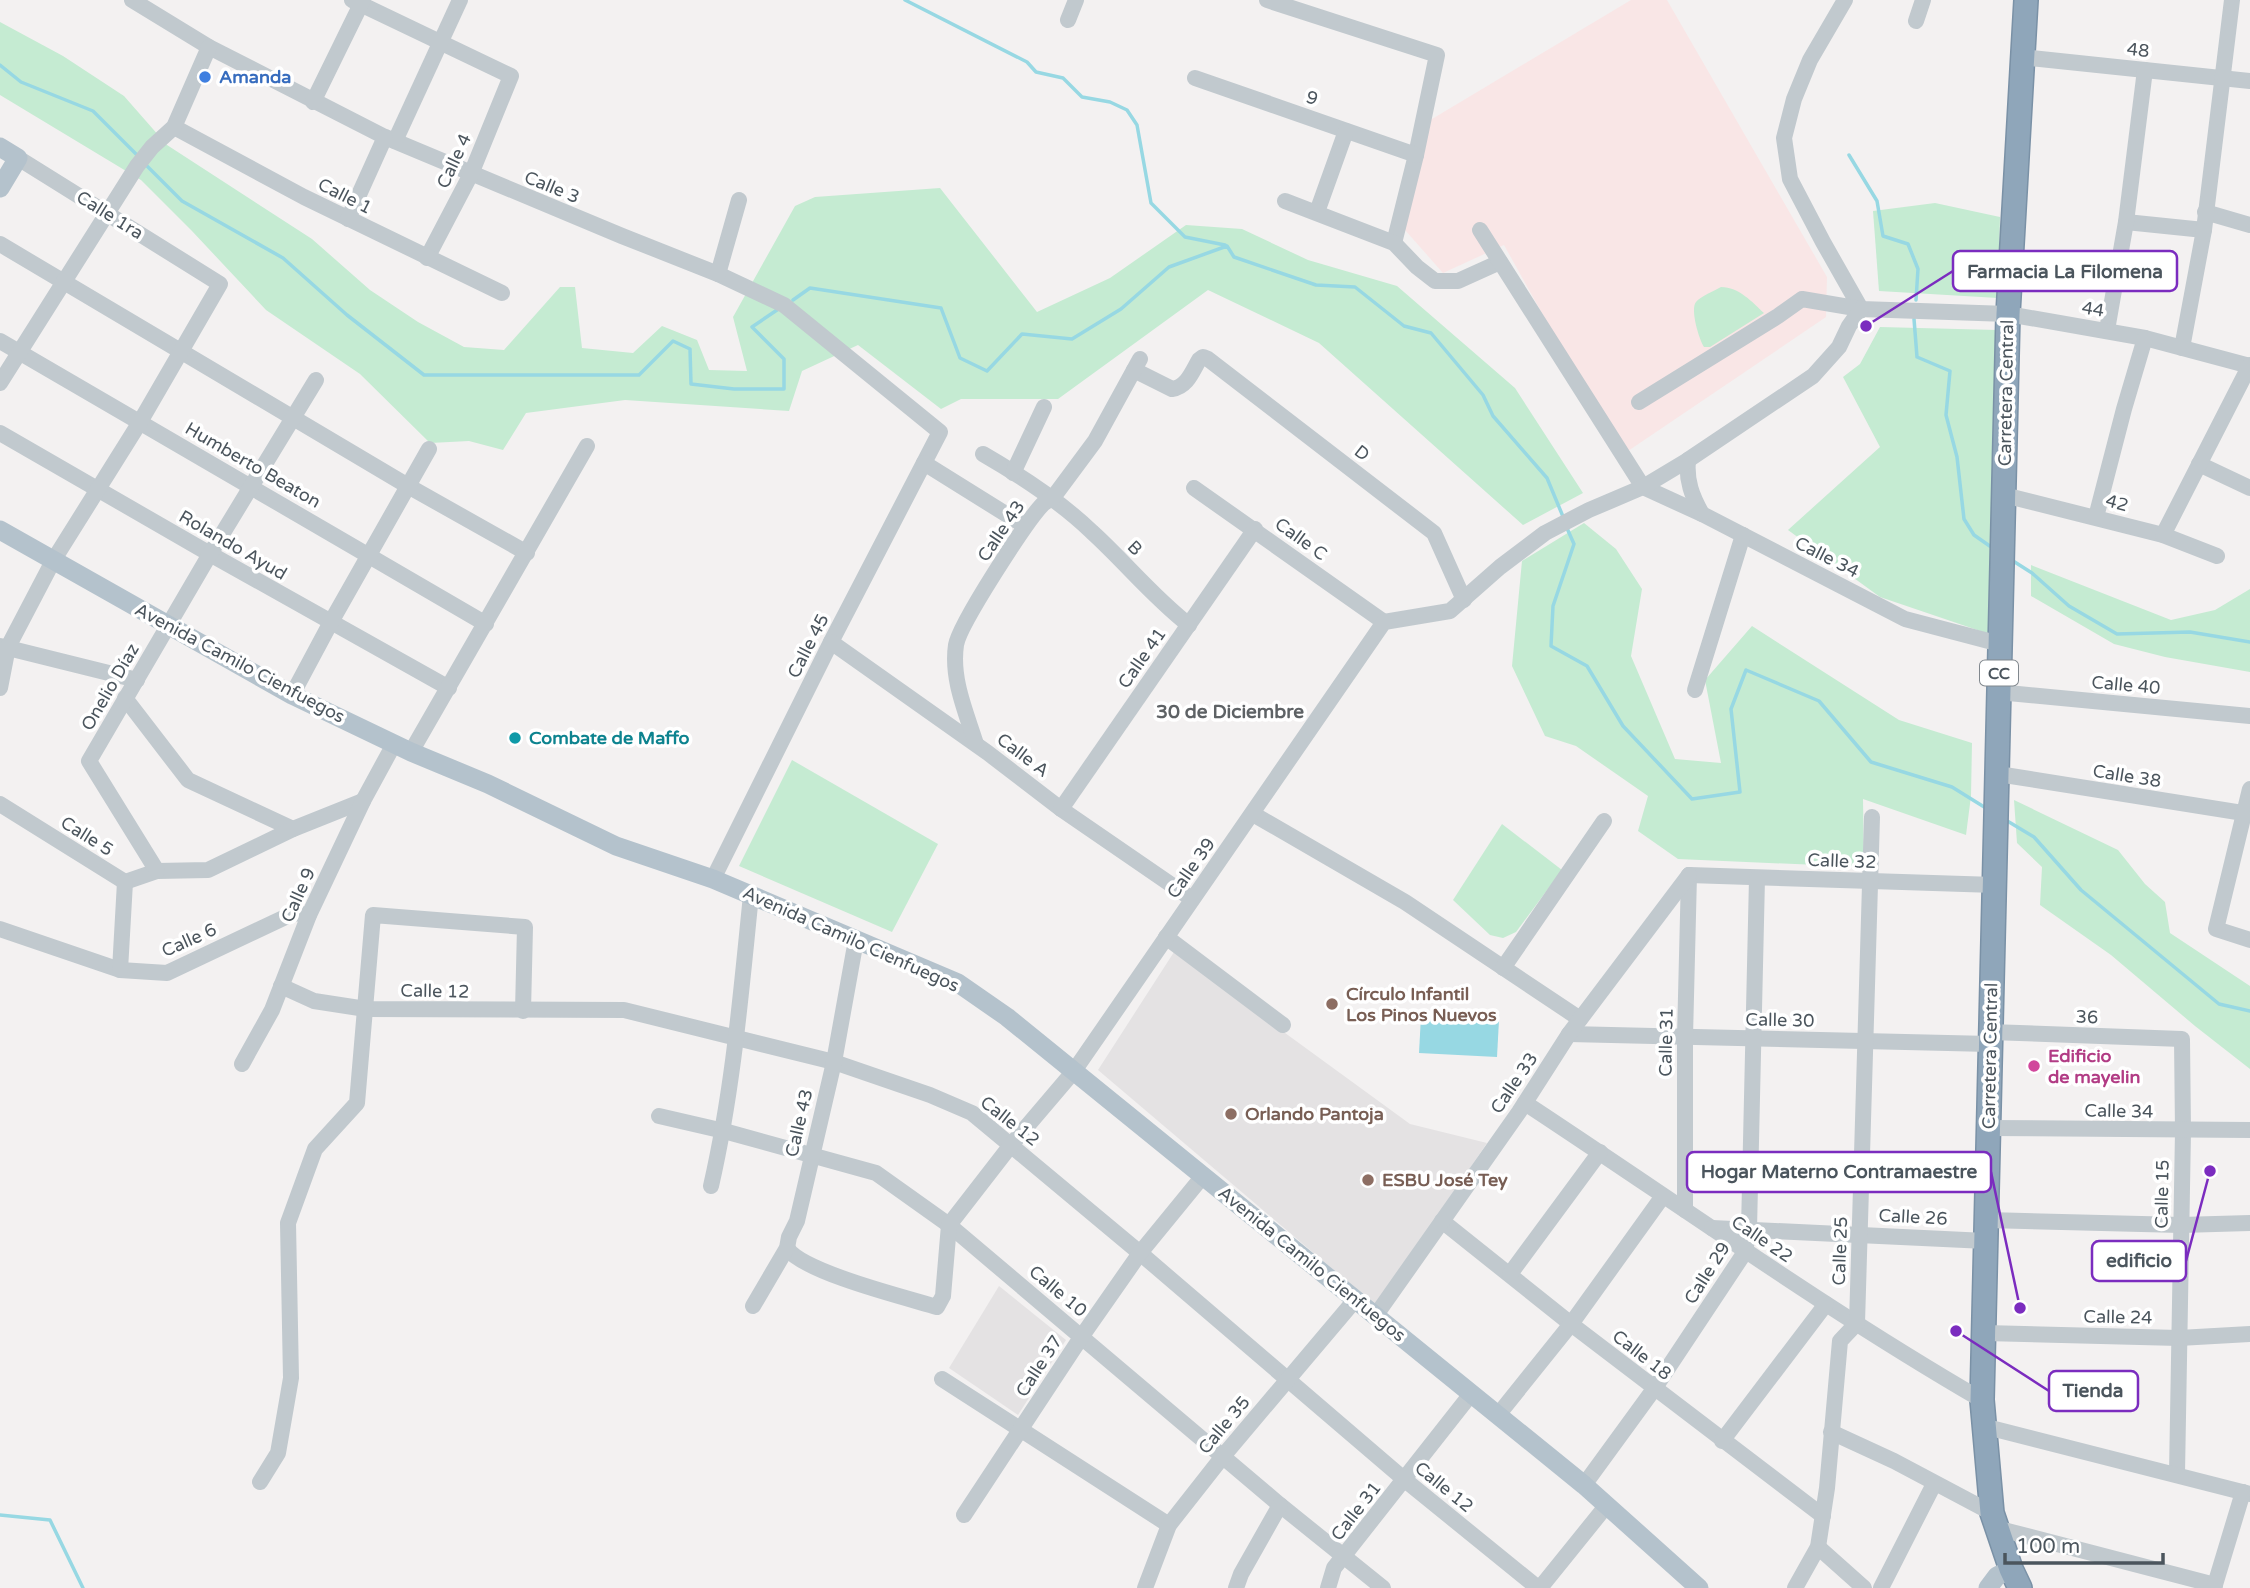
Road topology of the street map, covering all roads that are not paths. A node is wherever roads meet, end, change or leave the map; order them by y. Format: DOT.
graph roads {
  1 [pos="132,0"];
  2 [pos="460,0"];
  3 [pos="1076,0"];
  4 [pos="1267,0"];
  5 [pos="1845,0"];
  6 [pos="1923,0"];
  7 [pos="2026,0"];
  8 [pos="2232,0"];
  9 [pos="359,1"];
  10 [pos="1068,20"];
  11 [pos="1916,21"];
  12 [pos="441,44"];
  13 [pos="209,47"];
  14 [pos="2021,57"];
  15 [pos="2145,70"];
  16 [pos="1195,78"];
  17 [pos="2222,78"];
  18 [pos="2250,81"];
  19 [pos="313,102"];
  20 [pos="174,127"];
  21 [pos="1346,131"];
  22 [pos="390,139"];
  23 [pos="0,147"];
  24 [pos="1416,155"];
  25 [pos="18,158"];
  26 [pos="471,174"];
  27 [pos="0,188"];
  28 [pos="739,200"];
  29 [pos="1285,201"];
  30 [pos="1317,212"];
  31 [pos="2205,212"];
  32 [pos="107,213"];
  33 [pos="348,219"];
  34 [pos="2126,222"];
  35 [pos="2250,225"];
  36 [pos="1480,230"];
  37 [pos="2204,230"];
  38 [pos="1394,243"];
  39 [pos="0,244"];
  40 [pos="427,258"];
  41 [pos="1500,262"];
  42 [pos="718,274"];
  43 [pos="62,282"];
  44 [pos="502,293"];
  45 [pos="1861,309"];
  46 [pos="2008,314"];
  47 [pos="2107,330"];
  48 [pos="2146,338"];
  49 [pos="0,341"];
  50 [pos="2182,348"];
  51 [pos="180,350"];
  52 [pos="19,353"];
  53 [pos="1208,359"];
  54 [pos="2250,366"];
  55 [pos="316,380"];
  56 [pos="0,383"];
  57 [pos="1639,402"];
  58 [pos="1044,408"];
  59 [pos="293,417"];
  60 [pos="139,422"];
  61 [pos="940,432"];
  62 [pos="0,433"];
  63 [pos="587,446"];
  64 [pos="429,449"];
  65 [pos="983,454"];
  66 [pos="1688,460"];
  67 [pos="924,463"];
  68 [pos="2199,464"];
  69 [pos="1013,472"];
  70 [pos="253,486"];
  71 [pos="408,486"];
  72 [pos="1643,487"];
  73 [pos="1194,488"];
  74 [pos="2250,488"];
  75 [pos="98,490"];
  76 [pos="2004,495"];
  77 [pos="1052,499"];
  78 [pos="1702,514"];
  79 [pos="2096,517"];
  80 [pos="1025,526"];
  81 [pos="1255,529"];
  82 [pos="0,530"];
  83 [pos="1743,535"];
  84 [pos="2163,535"];
  85 [pos="527,553"];
  86 [pos="210,554"];
  87 [pos="369,555"];
  88 [pos="2217,556"];
  89 [pos="53,561"];
  90 [pos="1464,600"];
  91 [pos="331,622"];
  92 [pos="1384,622"];
  93 [pos="486,624"];
  94 [pos="1189,625"];
  95 [pos="168,626"];
  96 [pos="831,642"];
  97 [pos="2000,644"];
  98 [pos="4,647"];
  99 [pos="137,680"];
  100 [pos="0,688"];
  101 [pos="449,688"];
  102 [pos="1695,690"];
  103 [pos="1998,692"];
  104 [pos="292,695"];
  105 [pos="125,698"];
  106 [pos="2250,716"];
  107 [pos="976,744"];
  108 [pos="403,748"];
  109 [pos="1998,780"];
  110 [pos="2250,789"];
  111 [pos="363,801"];
  112 [pos="0,804"];
  113 [pos="1061,809"];
  114 [pos="1252,814"];
  115 [pos="2247,814"];
  116 [pos="1872,817"];
  117 [pos="1604,821"];
  118 [pos="293,829"];
  119 [pos="157,871"];
  120 [pos="1689,875"];
  121 [pos="1757,878"];
  122 [pos="713,879"];
  123 [pos="1871,881"];
  124 [pos="125,882"];
  125 [pos="1995,885"];
  126 [pos="751,895"];
  127 [pos="1192,899"];
  128 [pos="309,915"];
  129 [pos="0,929"];
  130 [pos="1167,937"];
  131 [pos="856,940"];
  132 [pos="2250,940"];
  133 [pos="1503,968"];
  134 [pos="120,970"];
  135 [pos="281,986"];
  136 [pos="366,1009"];
  137 [pos="523,1011"];
  138 [pos="1580,1019"];
  139 [pos="1283,1025"];
  140 [pos="1569,1034"];
  141 [pos="1685,1037"];
  142 [pos="736,1038"];
  143 [pos="1755,1038"];
  144 [pos="1990,1038"];
  145 [pos="2182,1040"];
  146 [pos="1864,1041"];
  147 [pos="834,1062"];
  148 [pos="242,1064"];
  149 [pos="1074,1071"];
  150 [pos="1525,1102"];
  151 [pos="659,1116"];
  152 [pos="1988,1128"];
  153 [pos="2250,1130"];
  154 [pos="724,1131"];
  155 [pos="2183,1131"];
  156 [pos="1011,1145"];
  157 [pos="1600,1152"];
  158 [pos="811,1156"];
  159 [pos="1203,1176"];
  160 [pos="711,1185"];
  161 [pos="1663,1196"];
  162 [pos="1685,1210"];
  163 [pos="1442,1220"];
  164 [pos="2250,1223"];
  165 [pos="949,1225"];
  166 [pos="2181,1225"];
  167 [pos="1712,1228"];
  168 [pos="1749,1229"];
  169 [pos="1987,1230"];
  170 [pos="1860,1234"];
  171 [pos="787,1248"];
  172 [pos="1745,1252"];
  173 [pos="1140,1253"];
  174 [pos="1510,1274"];
  175 [pos="1356,1300"];
  176 [pos="1826,1304"];
  177 [pos="753,1306"];
  178 [pos="1376,1315"];
  179 [pos="1857,1323"];
  180 [pos="1571,1324"];
  181 [pos="1985,1333"];
  182 [pos="2250,1334"];
  183 [pos="1082,1336"];
  184 [pos="2179,1338"];
  185 [pos="1287,1379"];
  186 [pos="942,1380"];
  187 [pos="1654,1389"];
  188 [pos="1471,1394"];
  189 [pos="1982,1400"];
  190 [pos="1498,1415"];
  191 [pos="1983,1426"];
  192 [pos="1020,1430"];
  193 [pos="1831,1432"];
  194 [pos="1722,1441"];
  195 [pos="1224,1455"];
  196 [pos="2177,1474"];
  197 [pos="1405,1480"];
  198 [pos="260,1482"];
  199 [pos="1934,1484"];
  200 [pos="1584,1485"];
  201 [pos="2247,1493"];
  202 [pos="1280,1505"];
  203 [pos="1607,1505"];
  204 [pos="964,1515"];
  205 [pos="1823,1516"];
  206 [pos="1994,1520"];
  207 [pos="1169,1525"];
  208 [pos="1818,1547"];
  209 [pos="1345,1556"];
  210 [pos="2016,1578"];
  211 [pos="2214,1587"];
  212 [pos="1145,1588"];
  213 [pos="1236,1588"];
  214 [pos="1328,1588"];
  215 [pos="1383,1588"];
  216 [pos="1539,1588"];
  217 [pos="1699,1588"];
  218 [pos="1795,1588"];
  219 [pos="1864,1588"];
  220 [pos="1881,1588"];
  221 [pos="1988,1588"];
  1 -- 13 [label="street, Calle 3"];
  2 -- 12 [label="street"];
  3 -- 10 [label="street"];
  4 -- 24 [label="street"];
  5 -- 45 [label="street"];
  6 -- 11 [label="street"];
  7 -- 14 [label="highway, Carretera Central / CC"];
  8 -- 17 [label="street"];
  9 -- 12 [label="street"];
  9 -- 19 [label="street"];
  12 -- 22 [label="street"];
  12 -- 26 [label="street, Calle 4"];
  13 -- 19 [label="street, Calle 3"];
  13 -- 20 [label="street"];
  14 -- 15 [label="street, 48"];
  14 -- 46 [label="highway, Carretera Central / CC"];
  15 -- 17 [label="street, 48"];
  15 -- 34 [label="street"];
  16 -- 21 [label="street, 9"];
  17 -- 18 [label="street, 48"];
  17 -- 31 [label="street"];
  19 -- 22 [label="street, Calle 3"];
  20 -- 32 [label="street"];
  20 -- 33 [label="street, Calle 1"];
  21 -- 24 [label="street, 9"];
  21 -- 30 [label="street"];
  22 -- 26 [label="street, Calle 3"];
  22 -- 33 [label="street"];
  23 -- 25 [label="main road, Calle 1ra"];
  24 -- 38 [label="street"];
  25 -- 27 [label="main road"];
  25 -- 32 [label="street, Calle 1ra"];
  26 -- 40 [label="street, Calle 4"];
  26 -- 42 [label="street, Calle 3"];
  28 -- 42 [label="street"];
  29 -- 30 [label="street"];
  30 -- 38 [label="street"];
  31 -- 35 [label="street"];
  31 -- 37 [label="street"];
  32 -- 43 [label="street"];
  32 -- 51 [label="street, Calle 1ra"];
  33 -- 40 [label="street, Calle 1"];
  34 -- 37 [label="street"];
  34 -- 47 [label="street"];
  36 -- 41 [label="street"];
  37 -- 50 [label="street"];
  38 -- 41 [label="street"];
  39 -- 43 [label="street"];
  40 -- 44 [label="street, Calle 1"];
  41 -- 72 [label="street"];
  42 -- 61 [label="street, Calle 3"];
  43 -- 51 [label="street"];
  43 -- 52 [label="street"];
  45 -- 46 [label="street, 44"];
  45 -- 57 [label="street, 44"];
  45 -- 66 [label="street"];
  46 -- 47 [label="street, 44"];
  46 -- 76 [label="highway, Carretera Central / CC"];
  47 -- 48 [label="street, 44"];
  48 -- 50 [label="street, 44"];
  48 -- 79 [label="street"];
  49 -- 52 [label="street, Humberto Beaton"];
  50 -- 54 [label="street, 44"];
  51 -- 59 [label="street"];
  51 -- 60 [label="street"];
  52 -- 56 [label="street"];
  52 -- 60 [label="street, Humberto Beaton"];
  53 -- 77 [label="street, Calle 43"];
  53 -- 90 [label="street, D"];
  54 -- 68 [label="street"];
  55 -- 59 [label="street, Onelio Díaz"];
  58 -- 69 [label="street"];
  59 -- 70 [label="street, Onelio Díaz"];
  59 -- 71 [label="street"];
  60 -- 70 [label="street, Humberto Beaton"];
  60 -- 75 [label="street"];
  61 -- 67 [label="street, Calle 45"];
  62 -- 75 [label="street, Rolando Ayud"];
  63 -- 85 [label="street, Calle 9"];
  64 -- 71 [label="street"];
  65 -- 69 [label="street, B"];
  66 -- 72 [label="street"];
  66 -- 78 [label="street"];
  67 -- 80 [label="street"];
  67 -- 96 [label="street, Calle 45"];
  68 -- 74 [label="street"];
  68 -- 84 [label="street"];
  69 -- 77 [label="street, B"];
  70 -- 86 [label="street, Onelio Díaz"];
  70 -- 87 [label="street, Humberto Beaton"];
  71 -- 85 [label="street"];
  71 -- 87 [label="street"];
  72 -- 78 [label="street, Calle 34"];
  72 -- 90 [label="street"];
  73 -- 81 [label="street, Calle C"];
  75 -- 86 [label="street, Rolando Ayud"];
  75 -- 89 [label="street"];
  76 -- 79 [label="street, 42"];
  76 -- 97 [label="highway, Carretera Central / CC"];
  77 -- 80 [label="street, Calle 43"];
  77 -- 94 [label="street, B"];
  78 -- 83 [label="street, Calle 34"];
  79 -- 84 [label="street, 42"];
  80 -- 107 [label="street, Calle 43"];
  81 -- 92 [label="street, Calle C"];
  81 -- 94 [label="street, Calle 41"];
  82 -- 89 [label="main road, Avenida Camilo Cienfuegos"];
  83 -- 97 [label="street, Calle 34"];
  83 -- 102 [label="street"];
  84 -- 88 [label="street, 42"];
  85 -- 93 [label="street, Calle 9"];
  86 -- 91 [label="street, Rolando Ayud"];
  86 -- 95 [label="street, Onelio Díaz"];
  87 -- 91 [label="street"];
  87 -- 93 [label="street, Humberto Beaton"];
  89 -- 95 [label="main road, Avenida Camilo Cienfuegos"];
  89 -- 98 [label="street"];
  90 -- 92 [label="street"];
  91 -- 101 [label="street, Rolando Ayud"];
  91 -- 104 [label="street"];
  92 -- 114 [label="street, Calle 39"];
  93 -- 101 [label="street, Calle 9"];
  94 -- 113 [label="street, Calle 41"];
  95 -- 99 [label="street, Onelio Díaz"];
  95 -- 104 [label="main road, Avenida Camilo Cienfuegos"];
  96 -- 107 [label="street, Calle A"];
  96 -- 122 [label="street, Calle 45"];
  97 -- 103 [label="highway, Carretera Central / CC"];
  98 -- 99 [label="street"];
  98 -- 100 [label="street"];
  99 -- 105 [label="street, Onelio Díaz"];
  101 -- 108 [label="street, Calle 9"];
  103 -- 106 [label="street, Calle 40"];
  103 -- 109 [label="highway, Carretera Central / CC"];
  104 -- 108 [label="main road, Avenida Camilo Cienfuegos"];
  105 -- 118 [label="street"];
  105 -- 119 [label="street, Onelio Díaz"];
  107 -- 113 [label="street, Calle A"];
  108 -- 111 [label="street, Calle 9"];
  108 -- 122 [label="main road, Avenida Camilo Cienfuegos"];
  109 -- 115 [label="street, Calle 38"];
  109 -- 125 [label="highway, Carretera Central / CC"];
  110 -- 115 [label="street"];
  111 -- 118 [label="street"];
  111 -- 128 [label="street, Calle 9"];
  112 -- 124 [label="street, Calle 5"];
  113 -- 127 [label="street, Calle A"];
  114 -- 127 [label="street, Calle 39"];
  114 -- 133 [label="street"];
  115 -- 132 [label="street"];
  116 -- 123 [label="street, Calle 25"];
  117 -- 133 [label="street"];
  118 -- 119 [label="street"];
  119 -- 124 [label="street"];
  120 -- 121 [label="street, Calle 32"];
  120 -- 138 [label="street, Calle 33"];
  120 -- 141 [label="street, Calle 31"];
  121 -- 123 [label="street, Calle 32"];
  121 -- 143 [label="street, Calle 29"];
  122 -- 126 [label="main road, Avenida Camilo Cienfuegos"];
  123 -- 125 [label="street, Calle 32"];
  123 -- 146 [label="street, Calle 25"];
  124 -- 134 [label="street"];
  125 -- 144 [label="highway, Carretera Central / CC"];
  126 -- 131 [label="main road, Avenida Camilo Cienfuegos"];
  126 -- 142 [label="street"];
  127 -- 130 [label="street, Calle 39"];
  128 -- 134 [label="street, Calle 6"];
  128 -- 135 [label="street, Calle 9"];
  129 -- 134 [label="street, Calle 6"];
  130 -- 139 [label="street"];
  130 -- 149 [label="street, Calle 39"];
  131 -- 147 [label="street, Calle 43"];
  131 -- 149 [label="main road, Avenida Camilo Cienfuegos"];
  133 -- 138 [label="street"];
  135 -- 136 [label="street, Calle 12"];
  135 -- 148 [label="street, Calle 9"];
  136 -- 137 [label="street, Calle 12"];
  136 -- 137 [label="street"];
  136 -- 198 [label="street"];
  137 -- 142 [label="street, Calle 12"];
  138 -- 140 [label="street, Calle 33"];
  140 -- 141 [label="street, Calle 30"];
  140 -- 150 [label="street, Calle 33"];
  141 -- 143 [label="street, Calle 30"];
  141 -- 162 [label="street, Calle 31"];
  142 -- 147 [label="street, Calle 12"];
  142 -- 154 [label="street"];
  143 -- 146 [label="street, Calle 30"];
  143 -- 168 [label="street, Calle 29"];
  144 -- 145 [label="street, 36"];
  144 -- 146 [label="street, Calle 30"];
  144 -- 152 [label="highway, Carretera Central / CC"];
  145 -- 155 [label="street, Calle 15"];
  146 -- 170 [label="street, Calle 25"];
  147 -- 156 [label="street, Calle 12"];
  147 -- 158 [label="street, Calle 43"];
  149 -- 156 [label="street, Calle 39"];
  149 -- 159 [label="main road, Avenida Camilo Cienfuegos"];
  150 -- 157 [label="street, Calle 22"];
  150 -- 163 [label="street, Calle 33"];
  151 -- 154 [label="street, Calle 10"];
  152 -- 155 [label="street, Calle 34"];
  152 -- 169 [label="highway, Carretera Central / CC"];
  153 -- 155 [label="street, Calle 34"];
  154 -- 158 [label="street, Calle 10"];
  154 -- 160 [label="street"];
  155 -- 166 [label="street, Calle 15"];
  156 -- 165 [label="street, Calle 39"];
  156 -- 173 [label="street, Calle 12"];
  157 -- 161 [label="street, Calle 22"];
  157 -- 174 [label="street"];
  158 -- 165 [label="street, Calle 10"];
  158 -- 171 [label="street, Calle 43"];
  159 -- 173 [label="street, Calle 37"];
  159 -- 175 [label="main road, Avenida Camilo Cienfuegos"];
  161 -- 162 [label="street, Calle 22"];
  161 -- 180 [label="street"];
  162 -- 167 [label="street, Calle 22"];
  163 -- 174 [label="street, Calle 18"];
  163 -- 178 [label="street, Calle 33"];
  164 -- 166 [label="street"];
  165 -- 171 [label="street"];
  165 -- 183 [label="street, Calle 10"];
  166 -- 169 [label="street"];
  166 -- 184 [label="street, Calle 15"];
  167 -- 168 [label="street, Calle 26"];
  167 -- 172 [label="street, Calle 22"];
  168 -- 170 [label="street, Calle 26"];
  168 -- 172 [label="street, Calle 29"];
  169 -- 170 [label="street, Calle 26"];
  169 -- 181 [label="highway, Carretera Central / CC"];
  170 -- 179 [label="street, Calle 25"];
  171 -- 177 [label="street, Calle 43"];
  172 -- 176 [label="street, Calle 22"];
  172 -- 187 [label="street, Calle 29"];
  173 -- 183 [label="street, Calle 37"];
  173 -- 185 [label="street, Calle 12"];
  174 -- 180 [label="street, Calle 18"];
  175 -- 178 [label="main road, Avenida Camilo Cienfuegos"];
  175 -- 185 [label="street, Calle 35"];
  176 -- 179 [label="street, Calle 22"];
  176 -- 194 [label="street"];
  178 -- 188 [label="main road, Avenida Camilo Cienfuegos"];
  179 -- 189 [label="street, Calle 22"];
  179 -- 193 [label="street"];
  180 -- 187 [label="street, Calle 18"];
  180 -- 190 [label="street"];
  181 -- 184 [label="street, Calle 24"];
  181 -- 189 [label="highway, Carretera Central / CC"];
  182 -- 184 [label="street, Calle 24"];
  183 -- 192 [label="street, Calle 37"];
  183 -- 195 [label="street, Calle 10"];
  184 -- 196 [label="street, Calle 15"];
  185 -- 195 [label="street, Calle 35"];
  185 -- 197 [label="street, Calle 12"];
  186 -- 192 [label="street"];
  187 -- 194 [label="street, Calle 18"];
  187 -- 200 [label="street, Calle 29"];
  188 -- 190 [label="main road, Avenida Camilo Cienfuegos"];
  188 -- 197 [label="street, Calle 31"];
  189 -- 191 [label="highway, Carretera Central / CC"];
  190 -- 200 [label="main road, Avenida Camilo Cienfuegos"];
  191 -- 196 [label="street"];
  191 -- 206 [label="highway, Carretera Central / CC"];
  192 -- 204 [label="street, Calle 37"];
  192 -- 207 [label="street"];
  193 -- 199 [label="street"];
  193 -- 205 [label="street"];
  194 -- 205 [label="street, Calle 18"];
  195 -- 202 [label="street, Calle 10"];
  195 -- 207 [label="street, Calle 35"];
  196 -- 201 [label="street"];
  197 -- 209 [label="street, Calle 31"];
  197 -- 216 [label="street, Calle 12"];
  199 -- 206 [label="street"];
  199 -- 220 [label="street"];
  200 -- 203 [label="main road, Avenida Camilo Cienfuegos"];
  201 -- 211 [label="street"];
  202 -- 209 [label="street, Calle 10"];
  202 -- 213 [label="street"];
  203 -- 216 [label="street"];
  203 -- 217 [label="main road, Avenida Camilo Cienfuegos"];
  205 -- 208 [label="street"];
  206 -- 210 [label="highway, Carretera Central / CC"];
  206 -- 211 [label="street"];
  207 -- 212 [label="street, Calle 35"];
  208 -- 218 [label="street"];
  208 -- 219 [label="street"];
  209 -- 214 [label="street, Calle 31"];
  209 -- 215 [label="street, Calle 10"];
  210 -- 221 [label="main road"];
}
